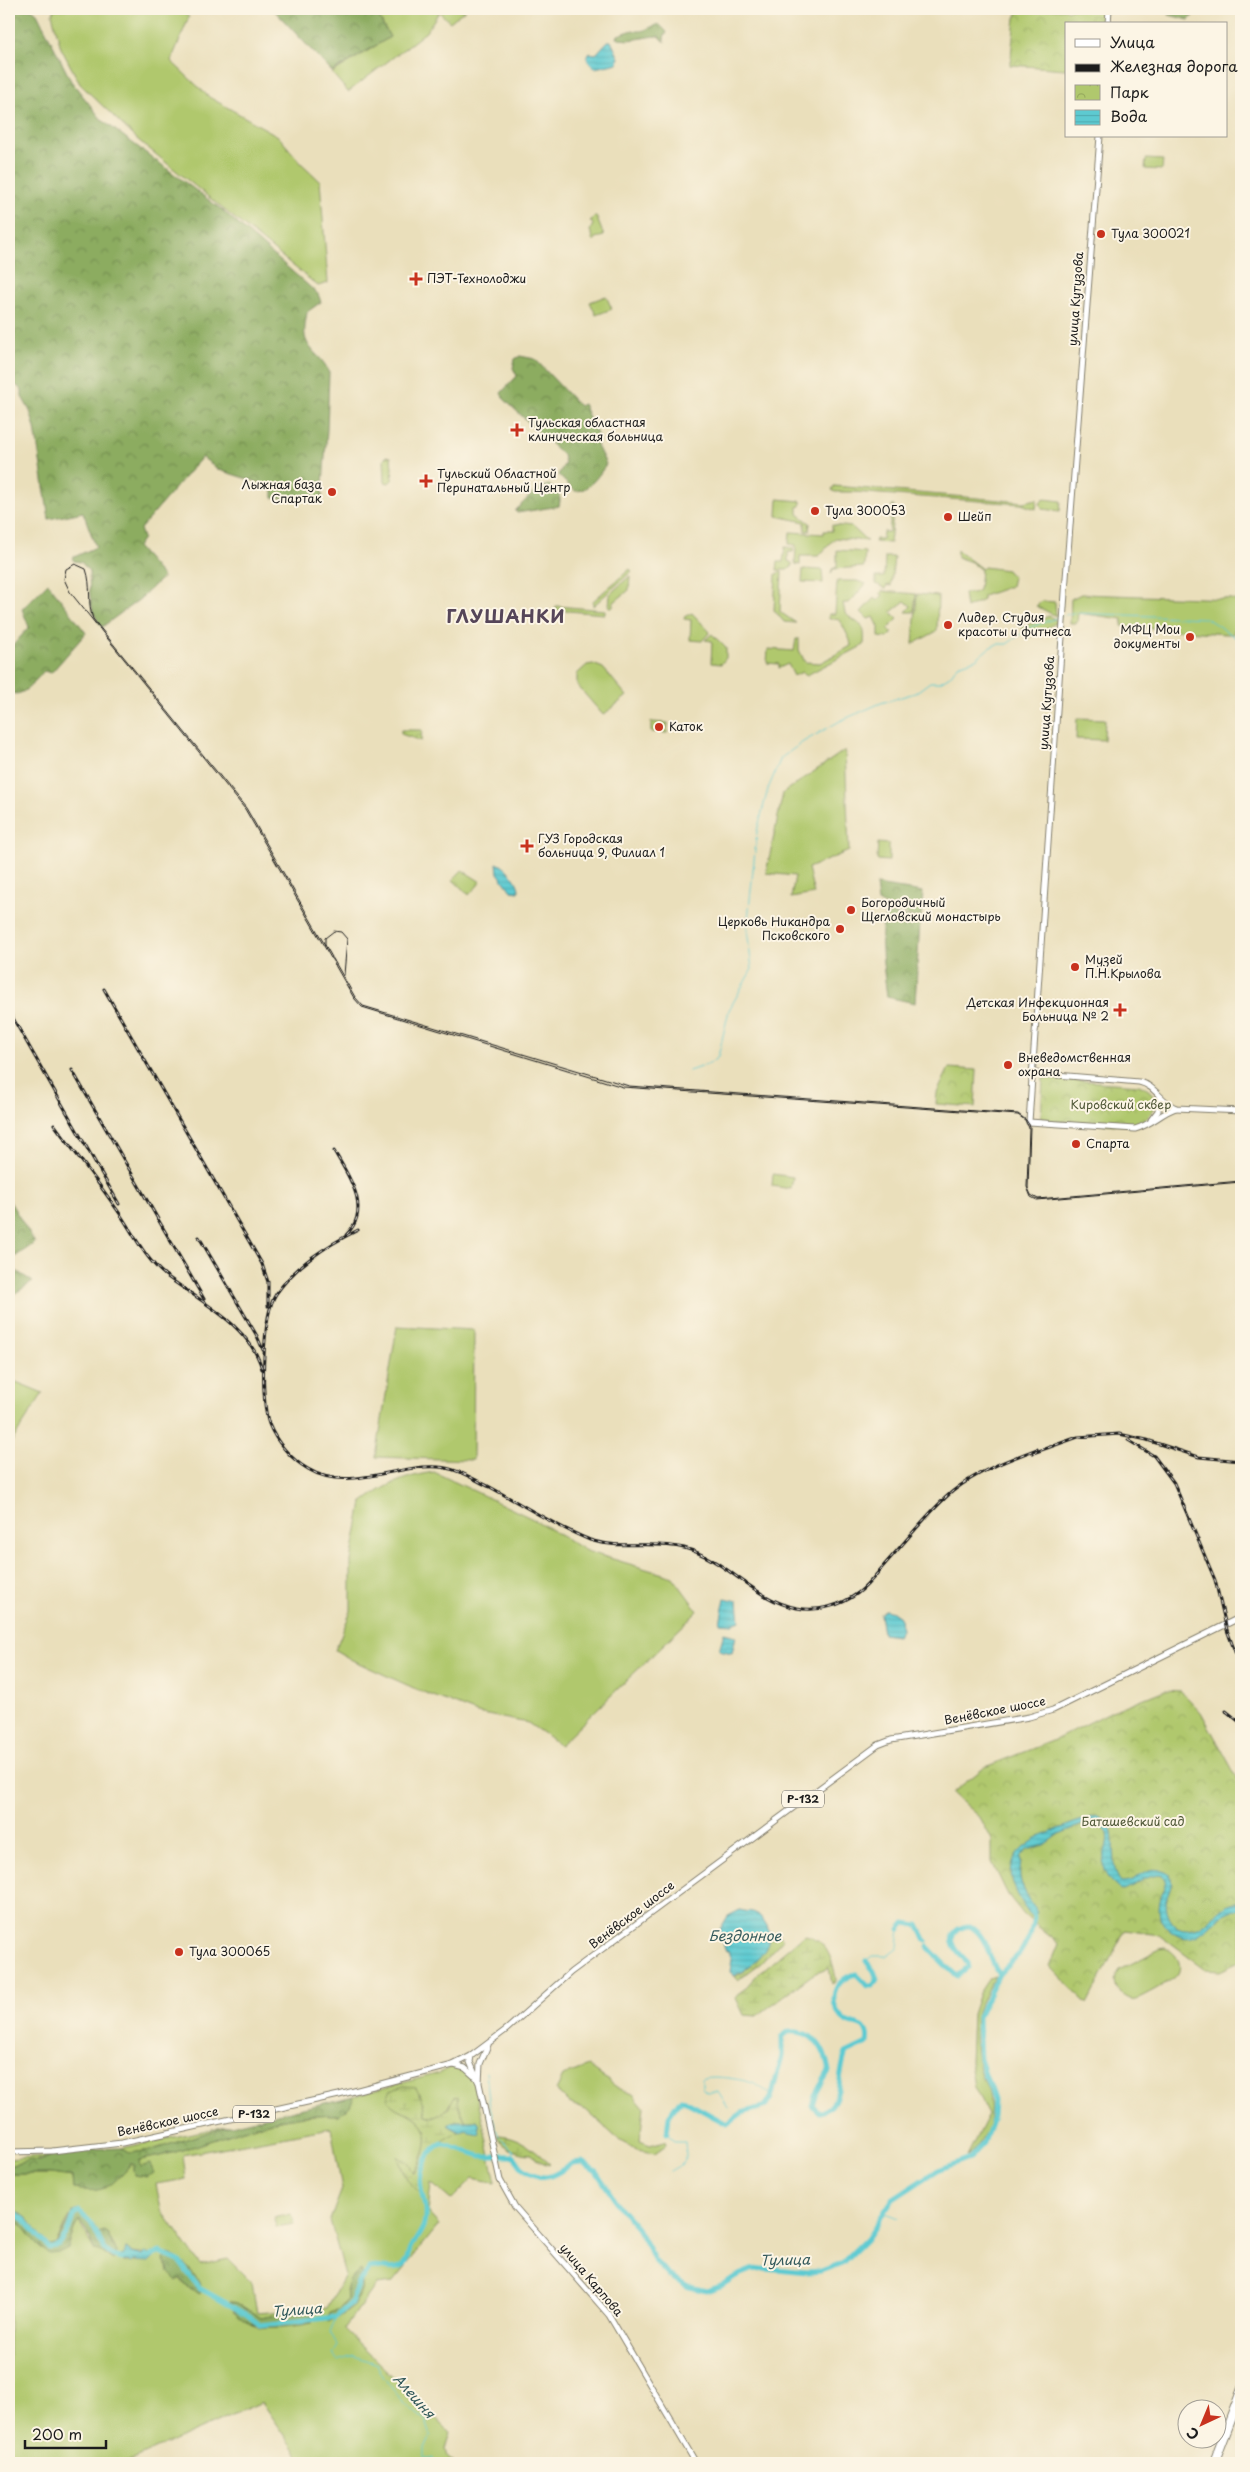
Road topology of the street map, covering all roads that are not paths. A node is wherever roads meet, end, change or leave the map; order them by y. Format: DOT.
graph roads {
  1 [pos="1109,9"];
  2 [pos="1108,22"];
  3 [pos="1100,138"];
  4 [pos="1033,1073"];
  5 [pos="1159,1096"];
  6 [pos="1176,1108"];
  7 [pos="1241,1111"];
  8 [pos="1146,1126"];
  9 [pos="1241,1617"];
  10 [pos="493,2039"];
  11 [pos="471,2056"];
  12 [pos="480,2064"];
  13 [pos="453,2065"];
  14 [pos="478,2081"];
  15 [pos="9,2152"];
  16 [pos="1241,2386"];
  17 [pos="1241,2398"];
  18 [pos="696,2463"];
  19 [pos="1212,2463"];
  20 [pos="1216,2463"];
  1 -- 2 [label="main road"];
  3 -- 4 [label="main road, улица Кутузова"];
  4 -- 5 [label="main road"];
  4 -- 8 [label="main road, улица Кутузова"];
  5 -- 6 [label="main road"];
  5 -- 8 [label="main road"];
  6 -- 7 [label="main road"];
  6 -- 8 [label="main road"];
  9 -- 10 [label="main road, Венёвское шоссе / Р-132"];
  10 -- 11 [label="main road, Венёвское шоссе / Р-132"];
  10 -- 12 [label="main road"];
  11 -- 12 [label="main road"];
  11 -- 13 [label="main road, Венёвское шоссе / Р-132"];
  11 -- 14 [label="main road"];
  12 -- 14 [label="main road"];
  13 -- 14 [label="main road"];
  13 -- 15 [label="main road, Венёвское шоссе / Р-132"];
  14 -- 18 [label="main road, улица Карпова"];
  16 -- 19 [label="main road"];
  17 -- 20 [label="main road"];
}
